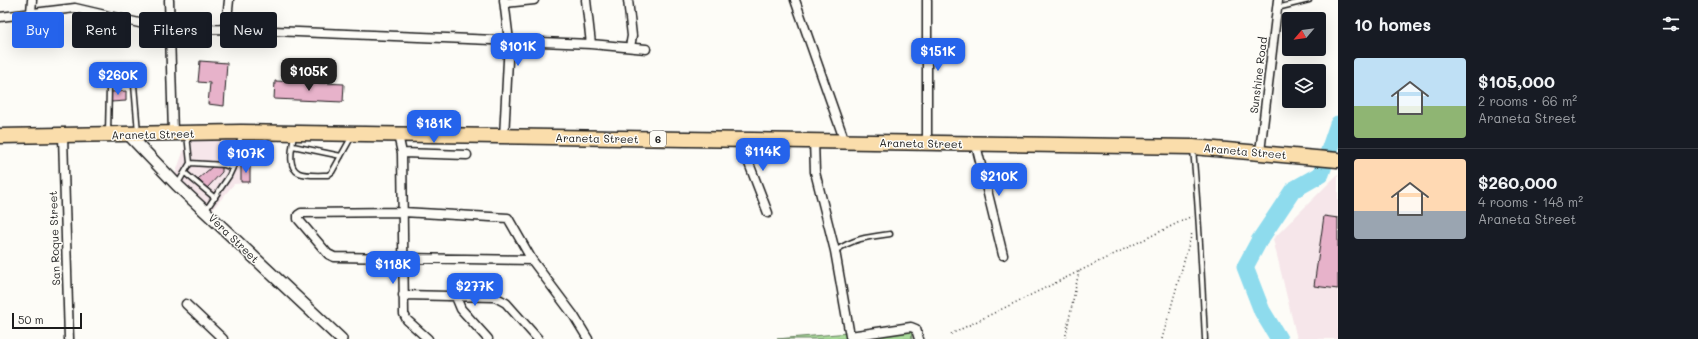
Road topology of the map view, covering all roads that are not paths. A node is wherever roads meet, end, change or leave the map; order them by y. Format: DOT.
graph roads {
  1 [pos="32,0"];
  2 [pos="169,0"];
  3 [pos="229,0"];
  4 [pos="530,0"];
  5 [pos="586,0"];
  6 [pos="628,0"];
  7 [pos="795,0"];
  8 [pos="927,0"];
  9 [pos="1309,0"];
  10 [pos="504,2"];
  11 [pos="75,4"];
  12 [pos="1277,4"];
  13 [pos="31,12"];
  14 [pos="169,12"];
  15 [pos="228,12"];
  16 [pos="12,15"];
  17 [pos="0,17"];
  18 [pos="139,22"];
  19 [pos="277,31"];
  20 [pos="509,41"];
  21 [pos="591,44"];
  22 [pos="630,47"];
  23 [pos="171,48"];
  24 [pos="646,49"];
  25 [pos="241,132"];
  26 [pos="180,133"];
  27 [pos="353,134"];
  28 [pos="108,135"];
  29 [pos="133,135"];
  30 [pos="398,135"];
  31 [pos="0,136"];
  32 [pos="63,136"];
  33 [pos="504,136"];
  34 [pos="294,140"];
  35 [pos="740,140"];
  36 [pos="814,140"];
  37 [pos="845,142"];
  38 [pos="927,143"];
  39 [pos="976,145"];
  40 [pos="1193,147"];
  41 [pos="1260,152"];
  42 [pos="402,153"];
  43 [pos="467,155"];
  44 [pos="341,156"];
  45 [pos="1338,160"];
  46 [pos="190,163"];
  47 [pos="232,168"];
  48 [pos="185,173"];
  49 [pos="177,185"];
  50 [pos="215,198"];
  51 [pos="206,211"];
  52 [pos="403,212"];
  53 [pos="768,212"];
  54 [pos="890,234"];
  55 [pos="835,251"];
  56 [pos="1003,255"];
  57 [pos="403,259"];
  58 [pos="532,260"];
  59 [pos="403,295"];
  60 [pos="456,297"];
  61 [pos="186,304"];
  62 [pos="850,338"];
  63 [pos="69,339"];
  64 [pos="223,339"];
  65 [pos="341,339"];
  66 [pos="428,339"];
  67 [pos="488,339"];
  68 [pos="538,339"];
  69 [pos="588,339"];
  70 [pos="919,339"];
  71 [pos="1205,339"];
  1 -- 13 [label="street"];
  2 -- 14 [label="street"];
  3 -- 15 [label="street"];
  4 -- 10 [label="street"];
  5 -- 21 [label="street"];
  6 -- 22 [label="street"];
  7 -- 37 [label="street"];
  8 -- 38 [label="street"];
  9 -- 12 [label="lane"];
  10 -- 20 [label="street"];
  11 -- 13 [label="street"];
  11 -- 18 [label="street"];
  12 -- 41 [label="street, Sunshine Road"];
  16 -- 17 [label="street"];
  19 -- 20 [label="street"];
  20 -- 21 [label="street"];
  20 -- 33 [label="street"];
  21 -- 22 [label="street"];
  22 -- 24 [label="street"];
  23 -- 26 [label="street"];
  25 -- 26 [label="highway, Araneta Street / 6"];
  25 -- 34 [label="highway, Araneta Street / 6"];
  25 -- 47 [label="lane"];
  26 -- 29 [label="highway, Araneta Street / 6"];
  26 -- 46 [label="lane"];
  27 -- 30 [label="highway, Araneta Street / 6"];
  27 -- 34 [label="highway, Araneta Street / 6"];
  27 -- 44 [label="lane"];
  28 -- 29 [label="highway, Araneta Street / 6"];
  28 -- 29 [label="lane"];
  28 -- 32 [label="highway, Araneta Street / 6"];
  29 -- 49 [label="street, Vera Street"];
  30 -- 33 [label="highway, Araneta Street / 6"];
  30 -- 42 [label="street"];
  31 -- 32 [label="highway, Araneta Street / 6"];
  32 -- 63 [label="street, San Roque Street"];
  33 -- 35 [label="highway, Araneta Street / 6"];
  34 -- 44 [label="lane"];
  34 -- 44 [label="lane"];
  35 -- 36 [label="highway, Araneta Street / 6"];
  35 -- 53 [label="street"];
  36 -- 37 [label="highway, Araneta Street / 6"];
  36 -- 55 [label="street"];
  37 -- 38 [label="highway, Araneta Street / 6"];
  38 -- 39 [label="highway, Araneta Street / 6"];
  39 -- 40 [label="highway, Araneta Street / 6"];
  39 -- 56 [label="street"];
  40 -- 41 [label="highway, Araneta Street / 6"];
  40 -- 71 [label="lane"];
  41 -- 45 [label="highway, Araneta Street / 6"];
  42 -- 43 [label="street"];
  42 -- 52 [label="street"];
  46 -- 47 [label="lane"];
  46 -- 48 [label="lane"];
  47 -- 50 [label="lane"];
  48 -- 49 [label="lane"];
  48 -- 50 [label="lane"];
  49 -- 51 [label="street, Vera Street"];
  50 -- 51 [label="lane"];
  51 -- 65 [label="street, Vera Street"];
  52 -- 57 [label="street"];
  52 -- 57 [label="street"];
  52 -- 58 [label="street"];
  54 -- 55 [label="lane"];
  55 -- 62 [label="street"];
  57 -- 58 [label="street"];
  57 -- 59 [label="street"];
  58 -- 69 [label="street"];
  59 -- 60 [label="street"];
  59 -- 66 [label="street"];
  60 -- 67 [label="street"];
  60 -- 68 [label="street"];
  61 -- 64 [label="street"];
  62 -- 70 [label="street"];
}
